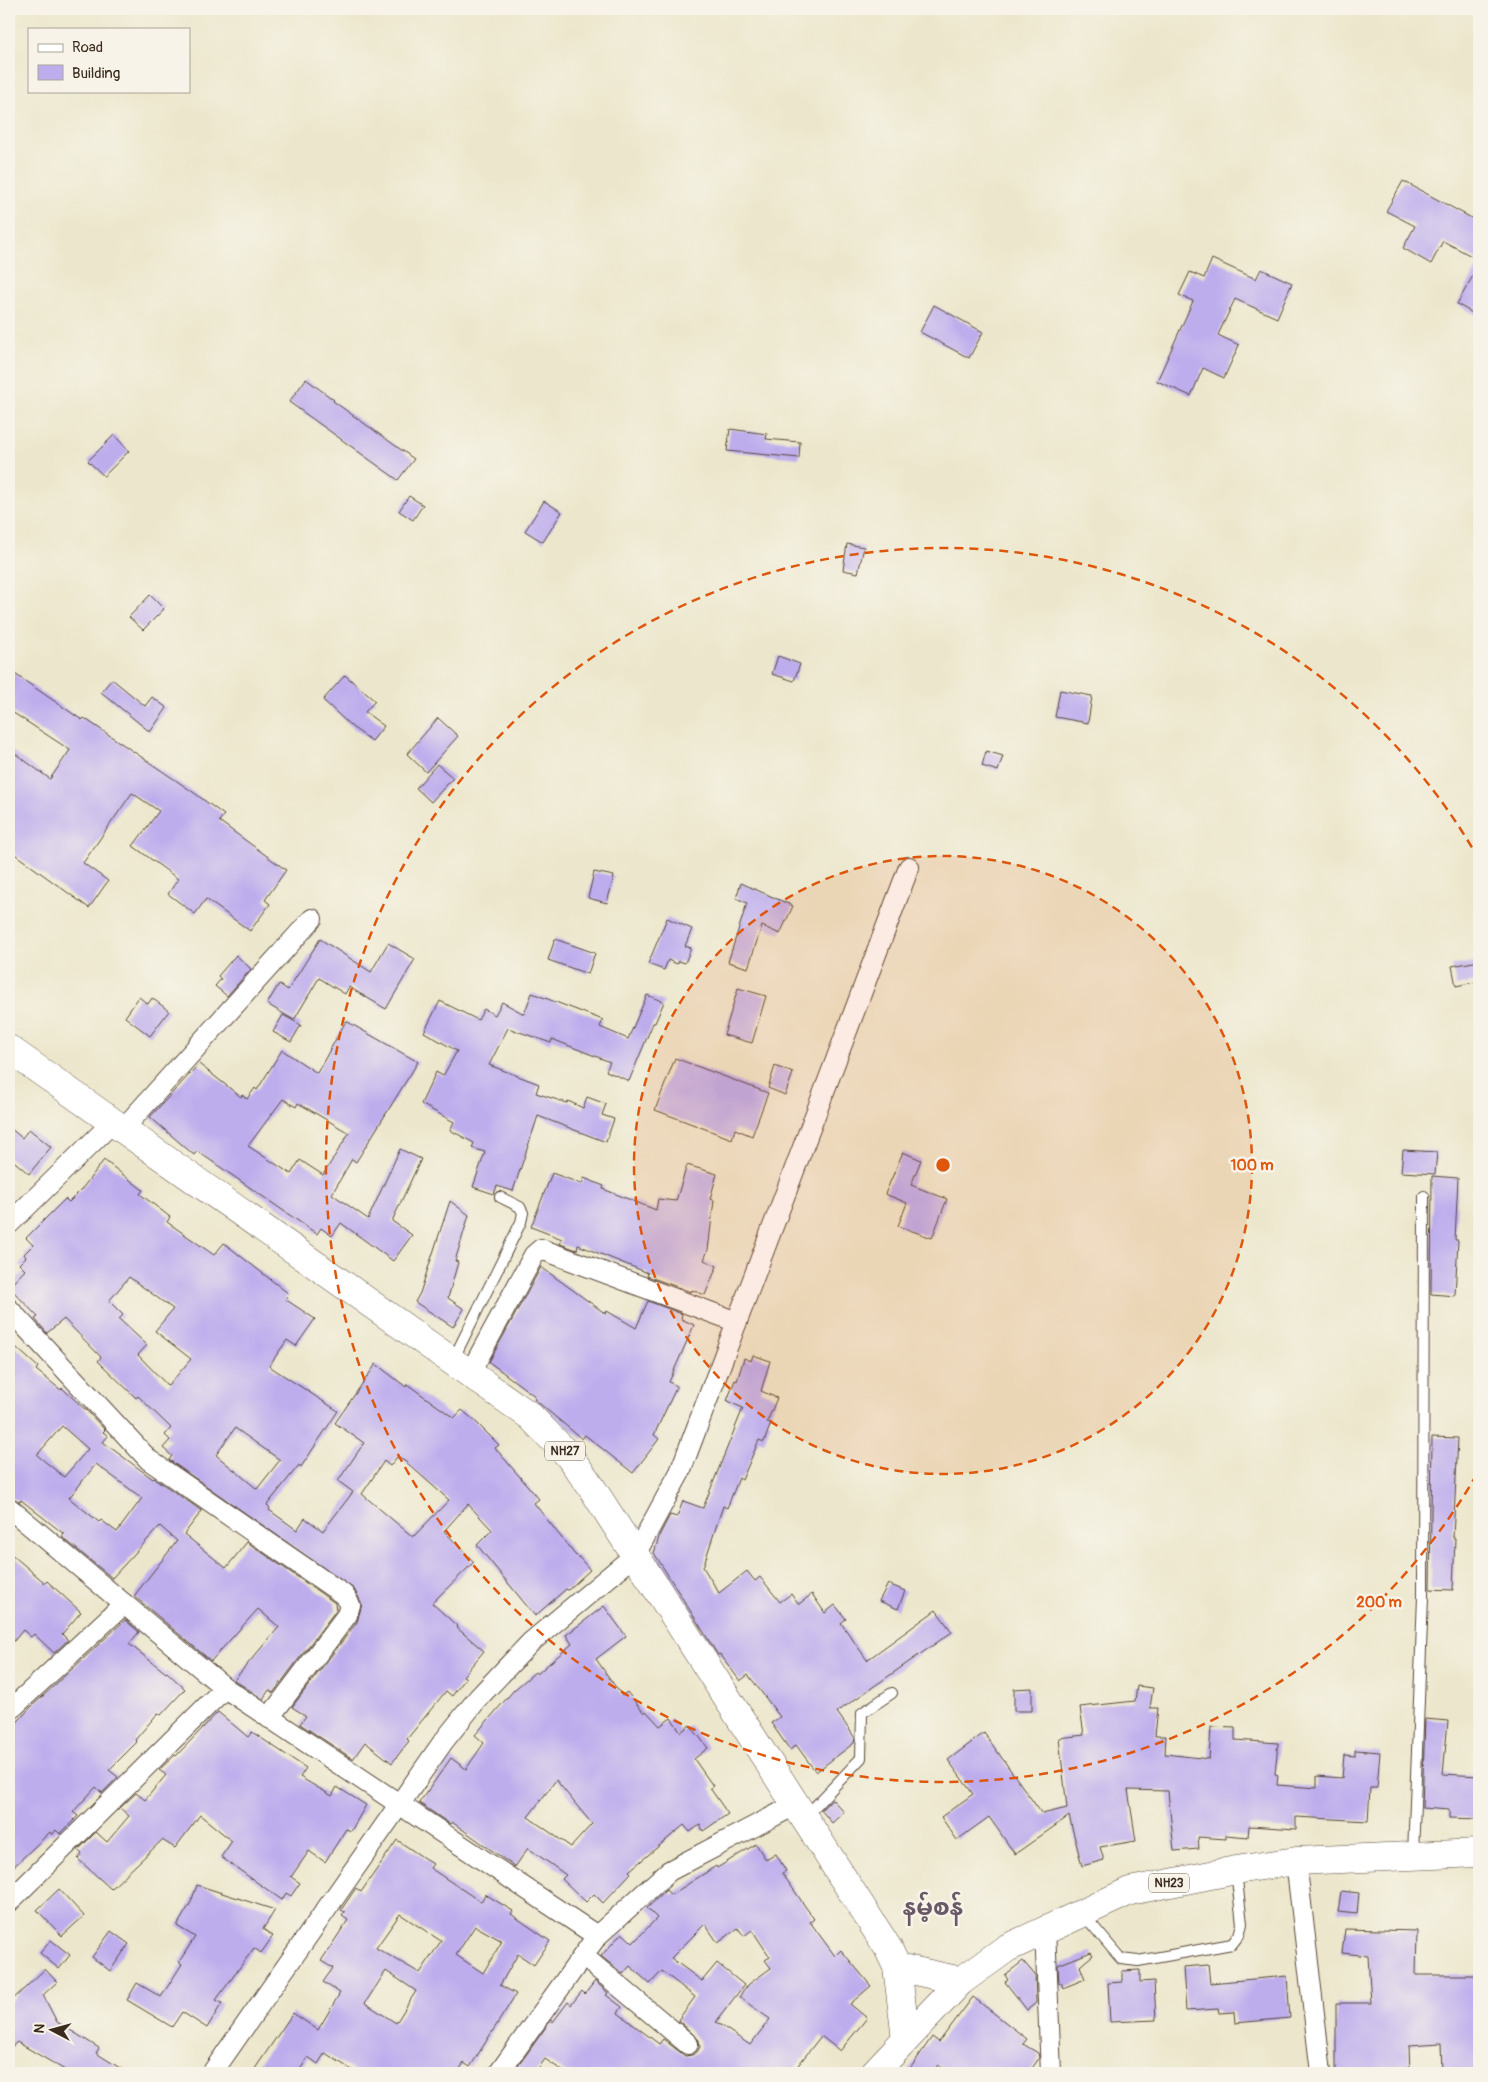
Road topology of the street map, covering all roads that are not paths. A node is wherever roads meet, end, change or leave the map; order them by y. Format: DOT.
graph roads {
  1 [pos="909,867"];
  2 [pos="312,919"];
  3 [pos="9,1049"];
  4 [pos="118,1126"];
  5 [pos="1424,1196"];
  6 [pos="500,1197"];
  7 [pos="9,1224"];
  8 [pos="9,1308"];
  9 [pos="737,1322"];
  10 [pos="461,1367"];
  11 [pos="9,1508"];
  12 [pos="635,1555"];
  13 [pos="124,1604"];
  14 [pos="225,1688"];
  15 [pos="892,1693"];
  16 [pos="12,1703"];
  17 [pos="269,1718"];
  18 [pos="400,1803"];
  19 [pos="799,1811"];
  20 [pos="1479,1853"];
  21 [pos="1413,1856"];
  22 [pos="1296,1861"];
  23 [pos="1236,1870"];
  24 [pos="9,1902"];
  25 [pos="1083,1914"];
  26 [pos="1045,1930"];
  27 [pos="597,1936"];
  28 [pos="583,1956"];
  29 [pos="897,1966"];
  30 [pos="961,1981"];
  31 [pos="906,2040"];
  32 [pos="688,2044"];
  33 [pos="212,2073"];
  34 [pos="499,2073"];
  35 [pos="874,2073"];
  36 [pos="1051,2073"];
  37 [pos="1321,2073"];
  1 -- 9 [label="street"];
  2 -- 4 [label="street"];
  3 -- 4 [label="main road, NH27"];
  4 -- 7 [label="street"];
  4 -- 10 [label="main road, NH27"];
  5 -- 21 [label="lane"];
  6 -- 10 [label="lane"];
  8 -- 17 [label="street"];
  9 -- 10 [label="street"];
  9 -- 12 [label="street"];
  10 -- 12 [label="main road, NH27"];
  11 -- 13 [label="street"];
  12 -- 18 [label="street"];
  12 -- 19 [label="main road, NH27"];
  13 -- 14 [label="street"];
  13 -- 16 [label="street"];
  14 -- 17 [label="street"];
  14 -- 24 [label="street"];
  15 -- 19 [label="lane"];
  17 -- 18 [label="street"];
  18 -- 27 [label="street"];
  18 -- 33 [label="street"];
  19 -- 27 [label="street"];
  19 -- 29 [label="main road, NH27"];
  20 -- 21 [label="main road, NH23"];
  21 -- 22 [label="main road, NH23"];
  22 -- 23 [label="main road, NH23"];
  22 -- 37 [label="street"];
  23 -- 25 [label="main road, NH23"];
  23 -- 25 [label="lane"];
  25 -- 26 [label="main road, NH23"];
  26 -- 30 [label="main road, NH23"];
  26 -- 36 [label="street"];
  27 -- 28 [label="street"];
  28 -- 32 [label="street"];
  28 -- 34 [label="street"];
  29 -- 30 [label="main road"];
  29 -- 31 [label="main road, NH27"];
  30 -- 31 [label="main road, NH23"];
  31 -- 35 [label="main road"];
}
